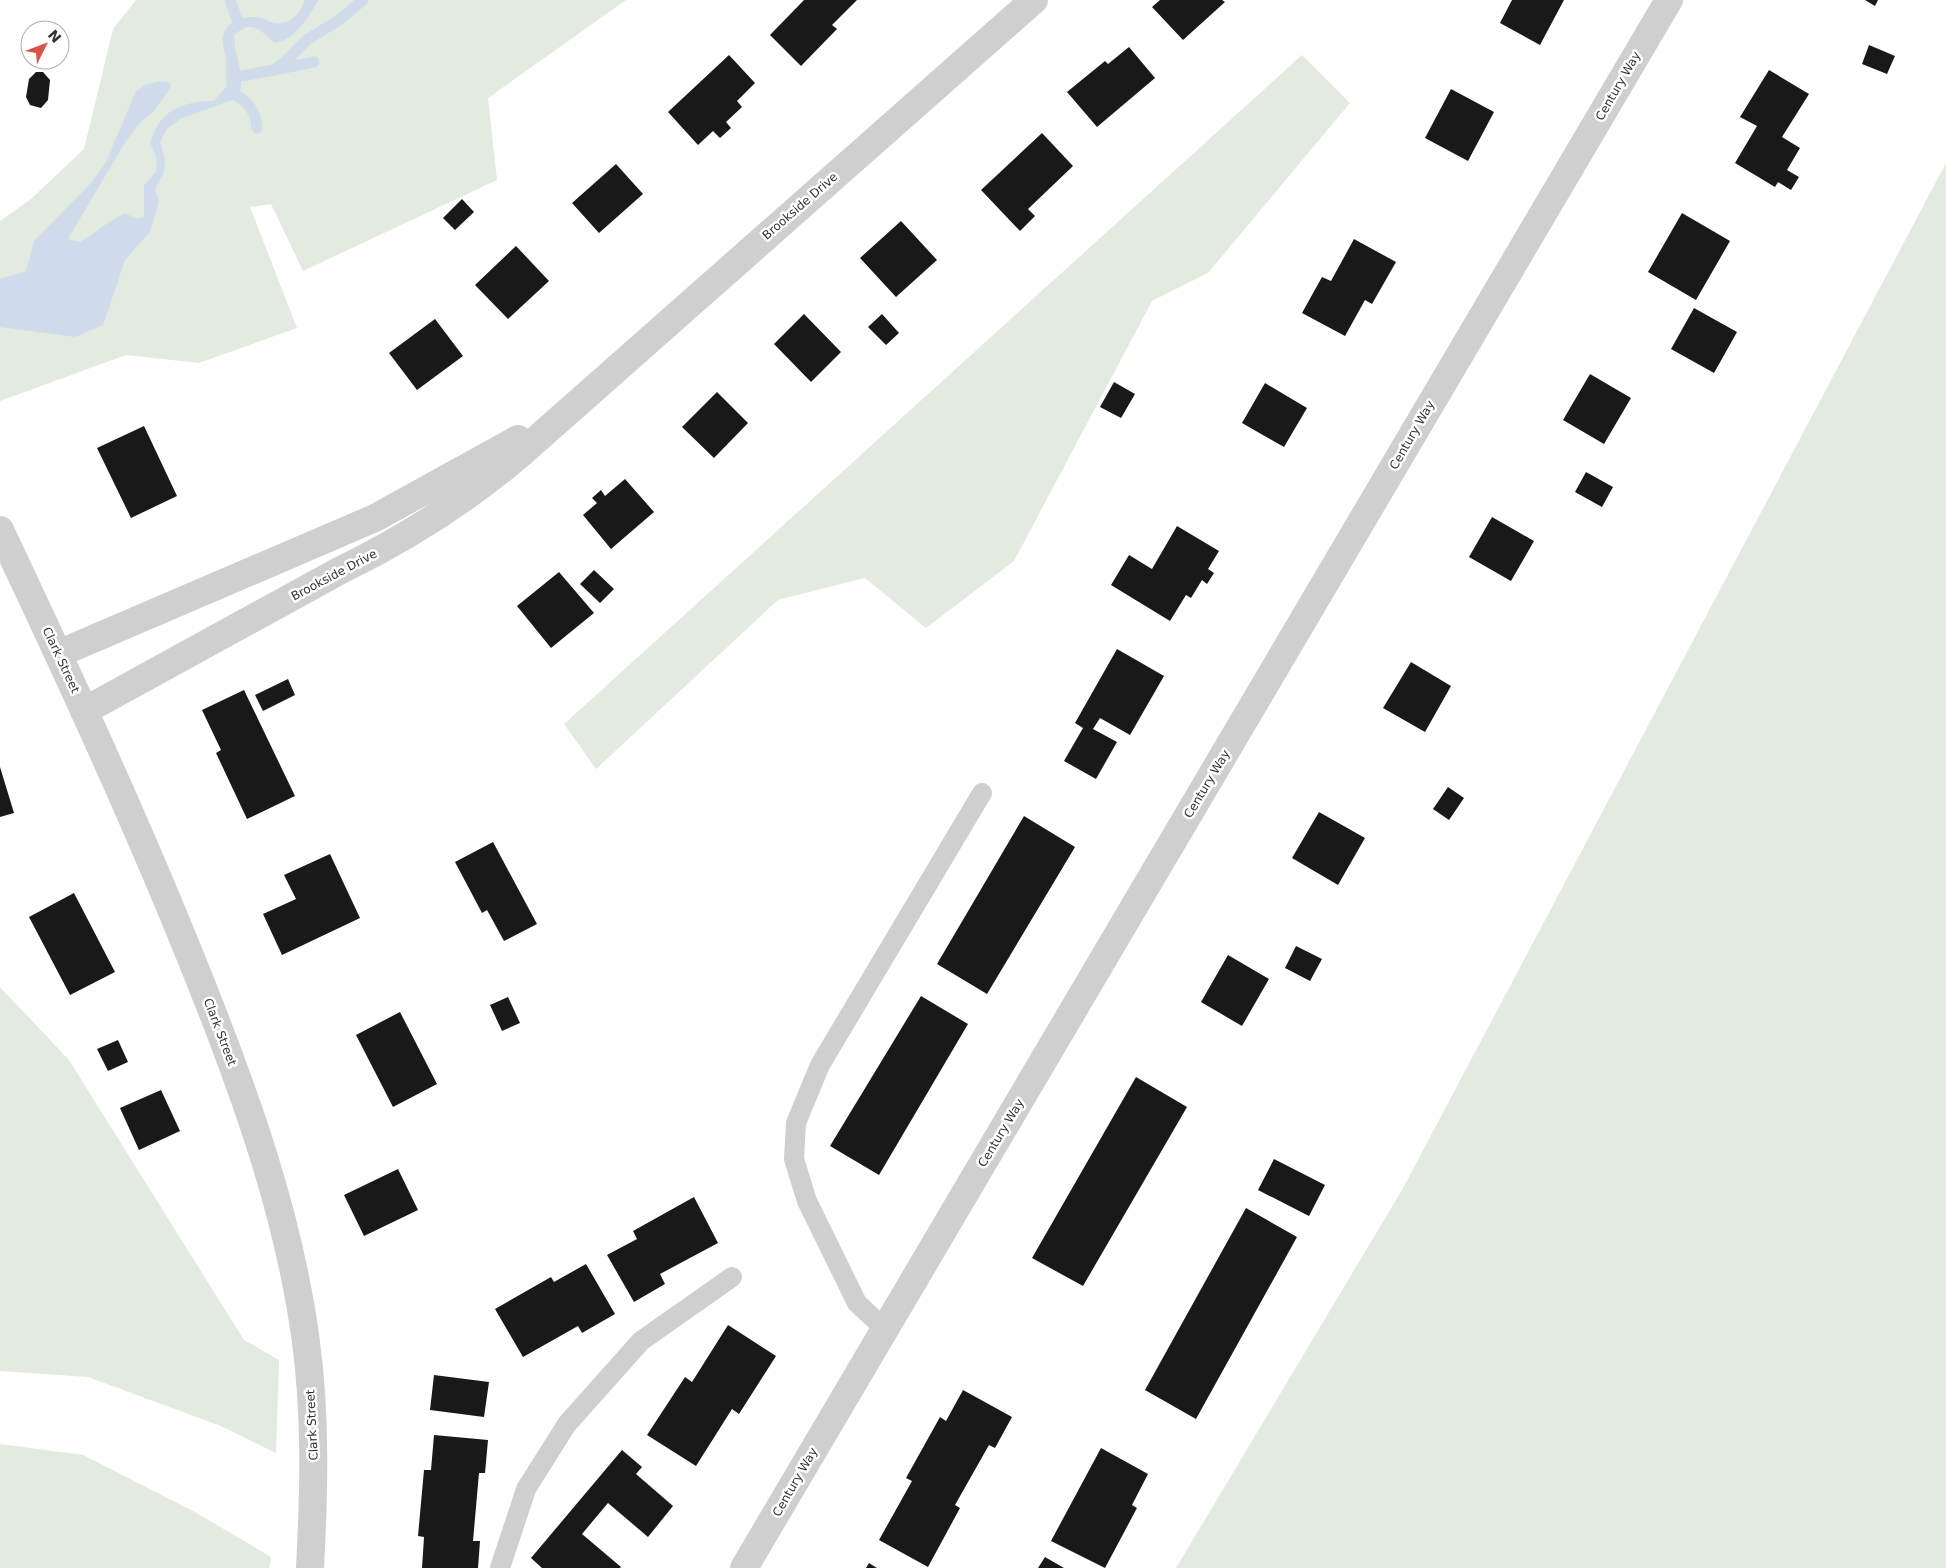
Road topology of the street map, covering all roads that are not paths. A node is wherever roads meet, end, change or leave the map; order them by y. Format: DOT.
graph roads {
  1 [pos="1034,0"];
  2 [pos="1669,0"];
  3 [pos="566,412"];
  4 [pos="0,530"];
  5 [pos="58,654"];
  6 [pos="84,711"];
  7 [pos="982,793"];
  8 [pos="732,1278"];
  9 [pos="886,1329"];
  10 [pos="310,1568"];
  11 [pos="500,1568"];
  12 [pos="744,1568"];
  1 -- 3 [label="street, Brookside Drive"];
  2 -- 9 [label="street, Century Way"];
  3 -- 5 [label="street, Brookside Drive"];
  3 -- 6 [label="street, Brookside Drive"];
  4 -- 5 [label="street, Clark Street"];
  5 -- 6 [label="street, Clark Street"];
  6 -- 10 [label="street, Clark Street"];
  7 -- 9 [label="lane"];
  8 -- 11 [label="lane"];
  9 -- 12 [label="street, Century Way"];
}
